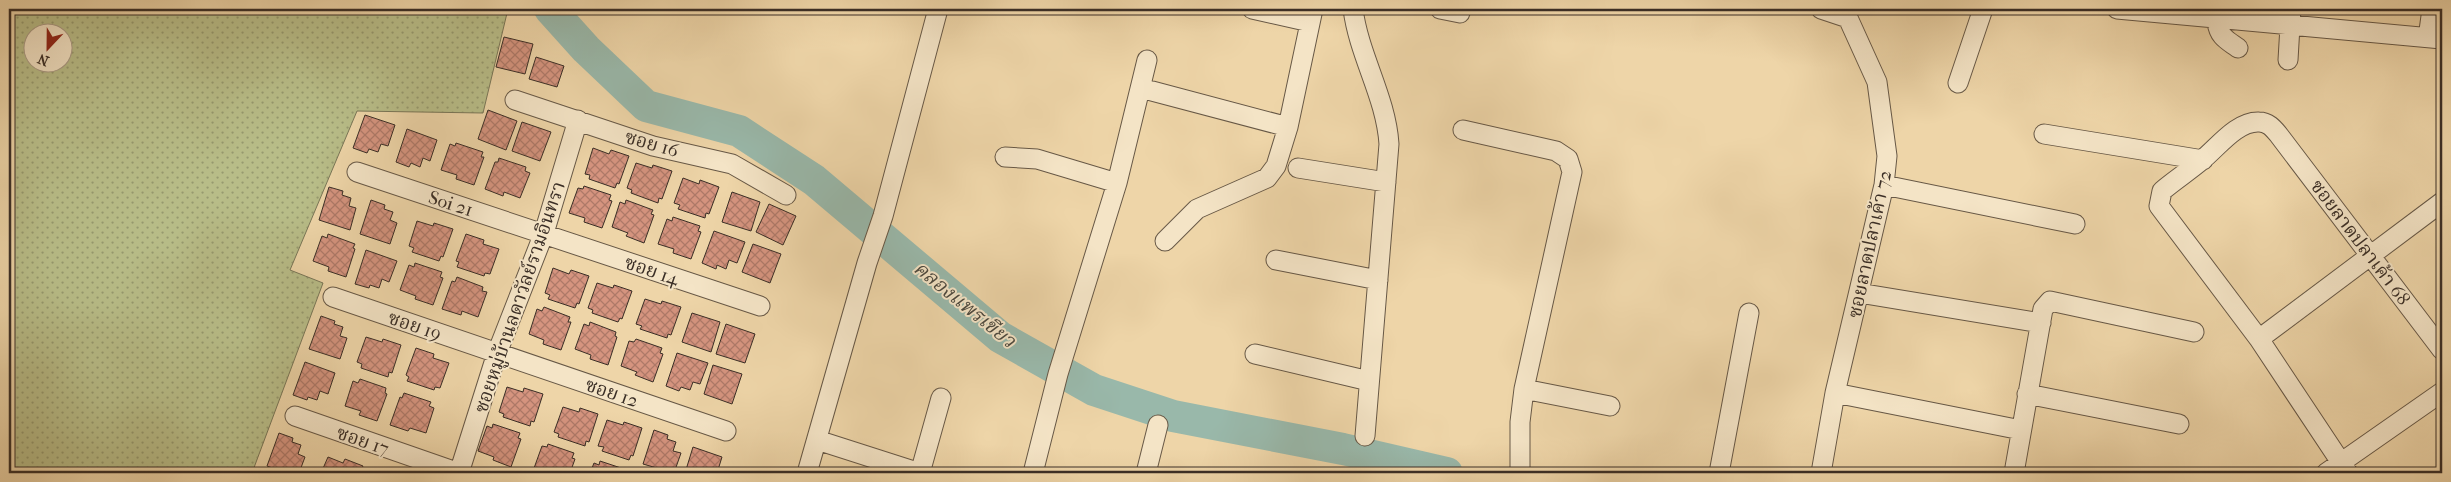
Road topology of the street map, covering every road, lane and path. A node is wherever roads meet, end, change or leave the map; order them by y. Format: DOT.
graph roads {
  1 [pos="938,9"];
  2 [pos="1252,9"];
  3 [pos="1353,9"];
  4 [pos="1440,9"];
  5 [pos="1820,9"];
  6 [pos="1983,9"];
  7 [pos="2117,9"];
  8 [pos="2432,9"];
  9 [pos="2143,10"];
  10 [pos="1460,13"];
  11 [pos="1849,13"];
  12 [pos="2216,14"];
  13 [pos="1312,16"];
  14 [pos="2290,17"];
  15 [pos="2435,38"];
  16 [pos="2238,48"];
  17 [pos="1147,60"];
  18 [pos="2288,60"];
  19 [pos="1958,83"];
  20 [pos="1152,92"];
  21 [pos="515,100"];
  22 [pos="578,120"];
  23 [pos="1288,128"];
  24 [pos="1463,130"];
  25 [pos="2044,134"];
  26 [pos="1005,157"];
  27 [pos="2203,160"];
  28 [pos="1298,168"];
  29 [pos="357,172"];
  30 [pos="1386,182"];
  31 [pos="1117,183"];
  32 [pos="1884,185"];
  33 [pos="786,195"];
  34 [pos="2442,202"];
  35 [pos="2075,224"];
  36 [pos="544,233"];
  37 [pos="1165,241"];
  38 [pos="2371,255"];
  39 [pos="1276,260"];
  40 [pos="1378,280"];
  41 [pos="1858,293"];
  42 [pos="333,297"];
  43 [pos="760,306"];
  44 [pos="1749,313"];
  45 [pos="2040,322"];
  46 [pos="2194,332"];
  47 [pos="2259,339"];
  48 [pos="2442,350"];
  49 [pos="497,353"];
  50 [pos="1255,354"];
  51 [pos="1370,381"];
  52 [pos="1524,389"];
  53 [pos="2442,392"];
  54 [pos="1835,393"];
  55 [pos="2028,394"];
  56 [pos="941,398"];
  57 [pos="1610,406"];
  58 [pos="295,416"];
  59 [pos="2178,424"];
  60 [pos="1158,425"];
  61 [pos="2021,430"];
  62 [pos="726,431"];
  63 [pos="1365,436"];
  64 [pos="817,440"];
  65 [pos="2338,470"];
  66 [pos="1520,472"];
  67 [pos="459,473"];
  68 [pos="807,473"];
  69 [pos="920,473"];
  70 [pos="1033,473"];
  71 [pos="1146,473"];
  72 [pos="1719,473"];
  73 [pos="1821,473"];
  74 [pos="2014,473"];
  1 -- 64 [label="street"];
  2 -- 13 [label="street"];
  3 -- 30 [label="street"];
  4 -- 10 [label="street"];
  5 -- 11 [label="street, ซอยลาดปลาเค้า 72"];
  6 -- 19 [label="street"];
  7 -- 9 [label="street"];
  8 -- 15 [label="street"];
  9 -- 12 [label="street"];
  11 -- 32 [label="street, ซอยลาดปลาเค้า 72"];
  12 -- 14 [label="street"];
  12 -- 16 [label="street"];
  13 -- 23 [label="street"];
  14 -- 15 [label="street"];
  14 -- 18 [label="street"];
  17 -- 31 [label="street"];
  20 -- 23 [label="street"];
  21 -- 22 [label="street, ซอย 16"];
  22 -- 33 [label="street, ซอย 16"];
  22 -- 36 [label="street, ซอยหมู่บ้านลดาวัลย์รามอินทรา"];
  23 -- 37 [label="street"];
  24 -- 52 [label="street"];
  25 -- 27 [label="street"];
  26 -- 31 [label="street"];
  27 -- 38 [label="street, ซอยลาดปลาเค้า 68"];
  27 -- 47 [label="street"];
  28 -- 30 [label="street"];
  29 -- 36 [label="street, Soi 21"];
  30 -- 40 [label="street"];
  31 -- 70 [label="street"];
  32 -- 35 [label="street"];
  32 -- 41 [label="street, ซอยลาดปลาเค้า 72"];
  34 -- 38 [label="street"];
  36 -- 43 [label="street, ซอย 14"];
  36 -- 49 [label="street, ซอยหมู่บ้านลดาวัลย์รามอินทรา"];
  38 -- 47 [label="street"];
  38 -- 48 [label="street, ซอยลาดปลาเค้า 68"];
  39 -- 40 [label="street"];
  40 -- 51 [label="street"];
  41 -- 45 [label="street"];
  41 -- 54 [label="street, ซอยลาดปลาเค้า 72"];
  42 -- 49 [label="street, ซอย 19"];
  44 -- 72 [label="street"];
  45 -- 46 [label="street"];
  45 -- 55 [label="street"];
  47 -- 65 [label="street"];
  49 -- 62 [label="street, ซอย 12"];
  49 -- 67 [label="street, ซอยหมู่บ้านลดาวัลย์รามอินทรา"];
  50 -- 51 [label="street"];
  51 -- 63 [label="street"];
  52 -- 57 [label="street"];
  52 -- 66 [label="street"];
  53 -- 65 [label="street"];
  54 -- 61 [label="street"];
  54 -- 73 [label="street, ซอยลาดปลาเค้า 72"];
  55 -- 59 [label="street"];
  55 -- 61 [label="street"];
  56 -- 69 [label="street"];
  58 -- 67 [label="street, ซอย 17"];
  60 -- 71 [label="street"];
  61 -- 74 [label="street"];
  64 -- 68 [label="street"];
  64 -- 69 [label="street"];
}
